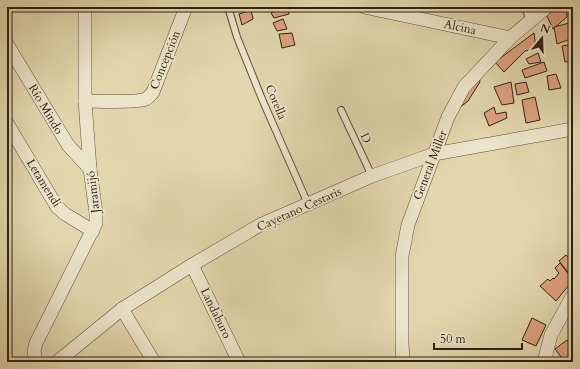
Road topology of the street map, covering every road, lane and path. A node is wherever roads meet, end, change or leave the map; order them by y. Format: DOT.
graph roads {
  1 [pos="84,7"];
  2 [pos="186,7"];
  3 [pos="228,7"];
  4 [pos="364,7"];
  5 [pos="526,7"];
  6 [pos="547,7"];
  7 [pos="529,23"];
  8 [pos="510,38"];
  9 [pos="7,44"];
  10 [pos="85,101"];
  11 [pos="341,110"];
  12 [pos="7,123"];
  13 [pos="573,129"];
  14 [pos="434,154"];
  15 [pos="90,169"];
  16 [pos="372,176"];
  17 [pos="308,204"];
  18 [pos="93,231"];
  19 [pos="192,265"];
  20 [pos="573,295"];
  21 [pos="122,309"];
  22 [pos="36,362"];
  23 [pos="57,362"];
  24 [pos="154,362"];
  25 [pos="240,362"];
  26 [pos="403,362"];
  27 [pos="544,362"];
  1 -- 10 [label="street, Jaramijó"];
  2 -- 10 [label="street, Concepción"];
  3 -- 17 [label="lane, Corella"];
  4 -- 8 [label="street, Alcina"];
  5 -- 7 [label="lane"];
  6 -- 7 [label="street, General Miller"];
  7 -- 8 [label="street, General Miller"];
  8 -- 14 [label="street, General Miller"];
  9 -- 15 [label="street, Río Mindo"];
  10 -- 15 [label="street, Jaramijó"];
  11 -- 16 [label="lane, D"];
  12 -- 18 [label="street, Letamendi"];
  13 -- 14 [label="street, Cayetano Cestaris"];
  14 -- 16 [label="street, Cayetano Cestaris"];
  14 -- 26 [label="street, General Miller"];
  15 -- 18 [label="street, Jaramijó"];
  16 -- 17 [label="street, Cayetano Cestaris"];
  17 -- 19 [label="street, Cayetano Cestaris"];
  18 -- 22 [label="street, Jaramijó"];
  19 -- 21 [label="street, Cayetano Cestaris"];
  19 -- 25 [label="street, Landaburo"];
  20 -- 27 [label="street"];
  21 -- 23 [label="street, Cayetano Cestaris"];
  21 -- 24 [label="street"];
}
